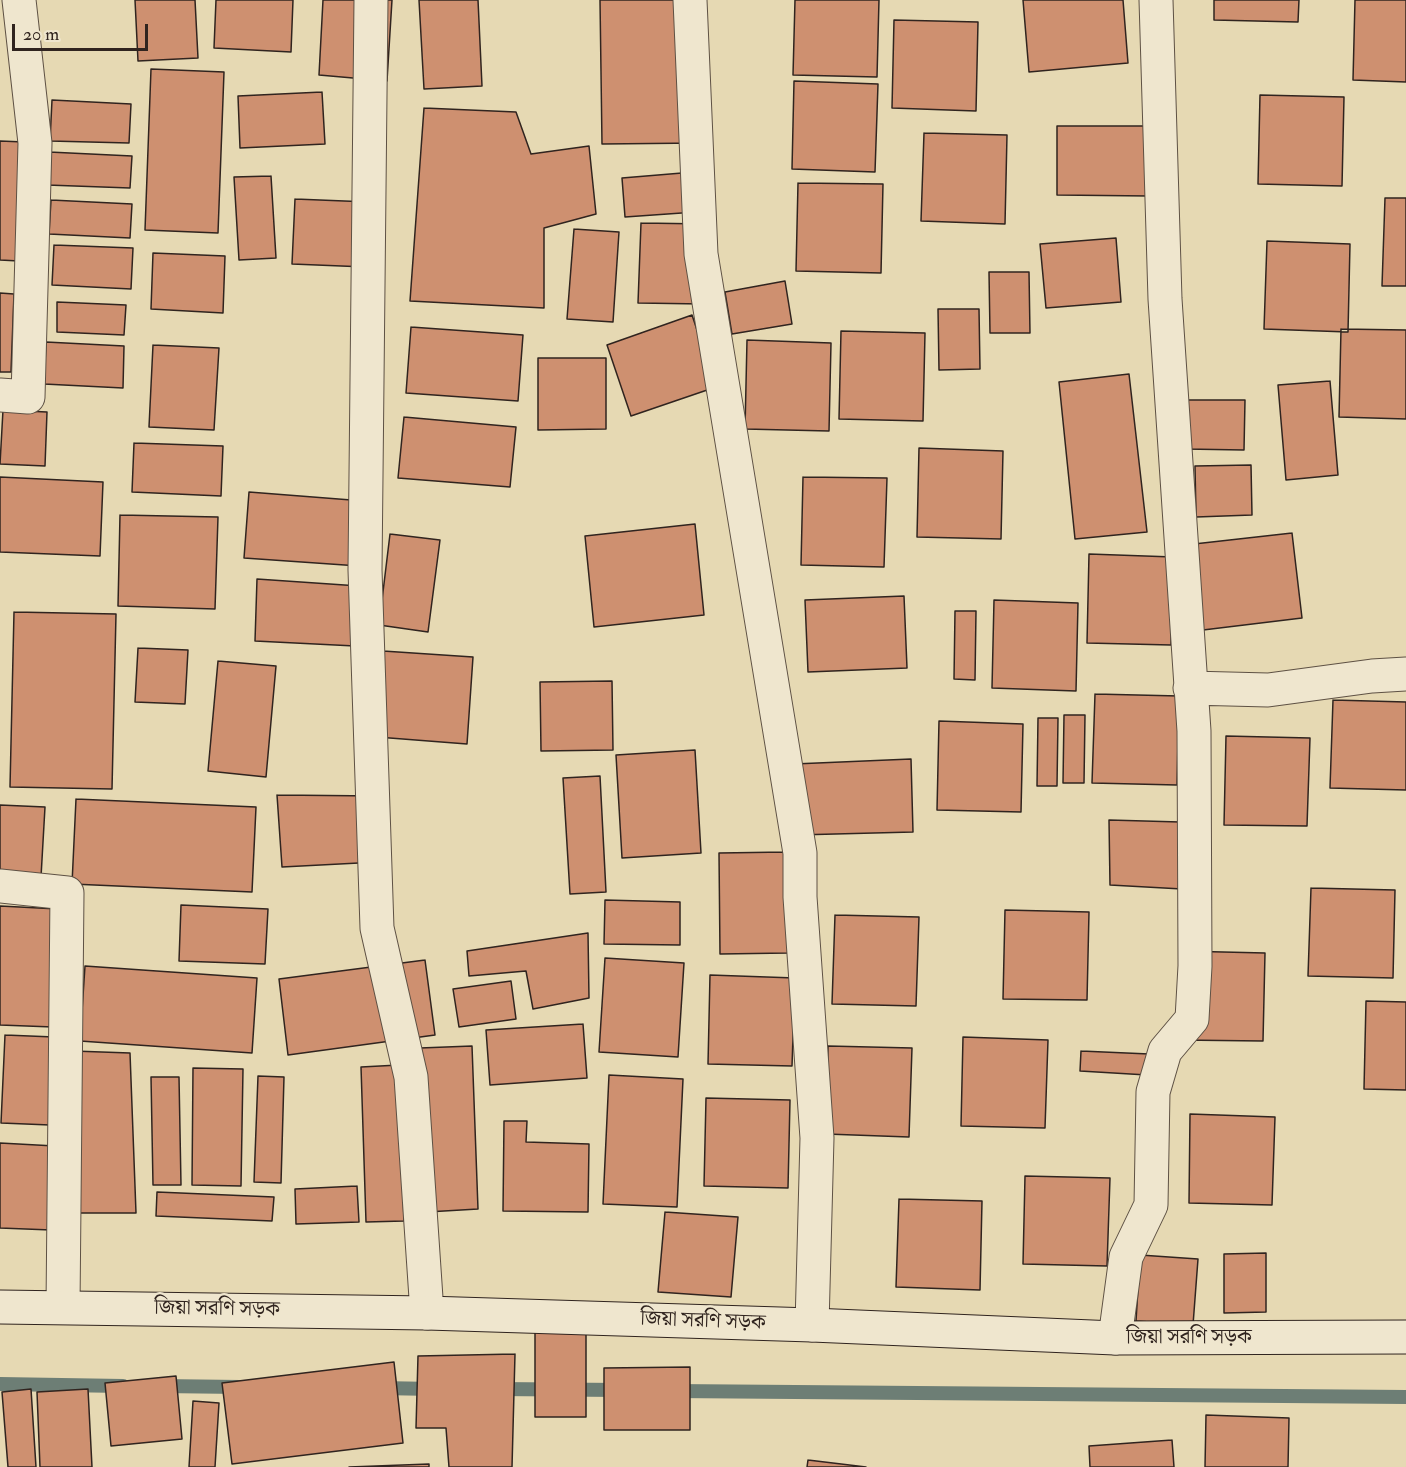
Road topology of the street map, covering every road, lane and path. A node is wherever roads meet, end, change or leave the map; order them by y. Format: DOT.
graph roads {
  1 [pos="19,0"];
  2 [pos="371,0"];
  3 [pos="690,0"];
  4 [pos="1156,0"];
  5 [pos="0,395"];
  6 [pos="1406,674"];
  7 [pos="1191,688"];
  8 [pos="0,886"];
  9 [pos="0,1307"];
  10 [pos="63,1308"];
  11 [pos="427,1313"];
  12 [pos="812,1325"];
  13 [pos="1406,1337"];
  14 [pos="1114,1338"];
  1 -- 5 [label="street"];
  2 -- 11 [label="street"];
  3 -- 12 [label="street"];
  4 -- 7 [label="street"];
  6 -- 7 [label="street"];
  7 -- 14 [label="street"];
  8 -- 10 [label="street"];
  9 -- 10 [label="street, জিয়া সরণি সড়ক"];
  10 -- 11 [label="street, জিয়া সরণি সড়ক"];
  11 -- 12 [label="street, জিয়া সরণি সড়ক"];
  12 -- 14 [label="street, জিয়া সরণি সড়ক"];
  13 -- 14 [label="street, জিয়া সরণি সড়ক"];
}
